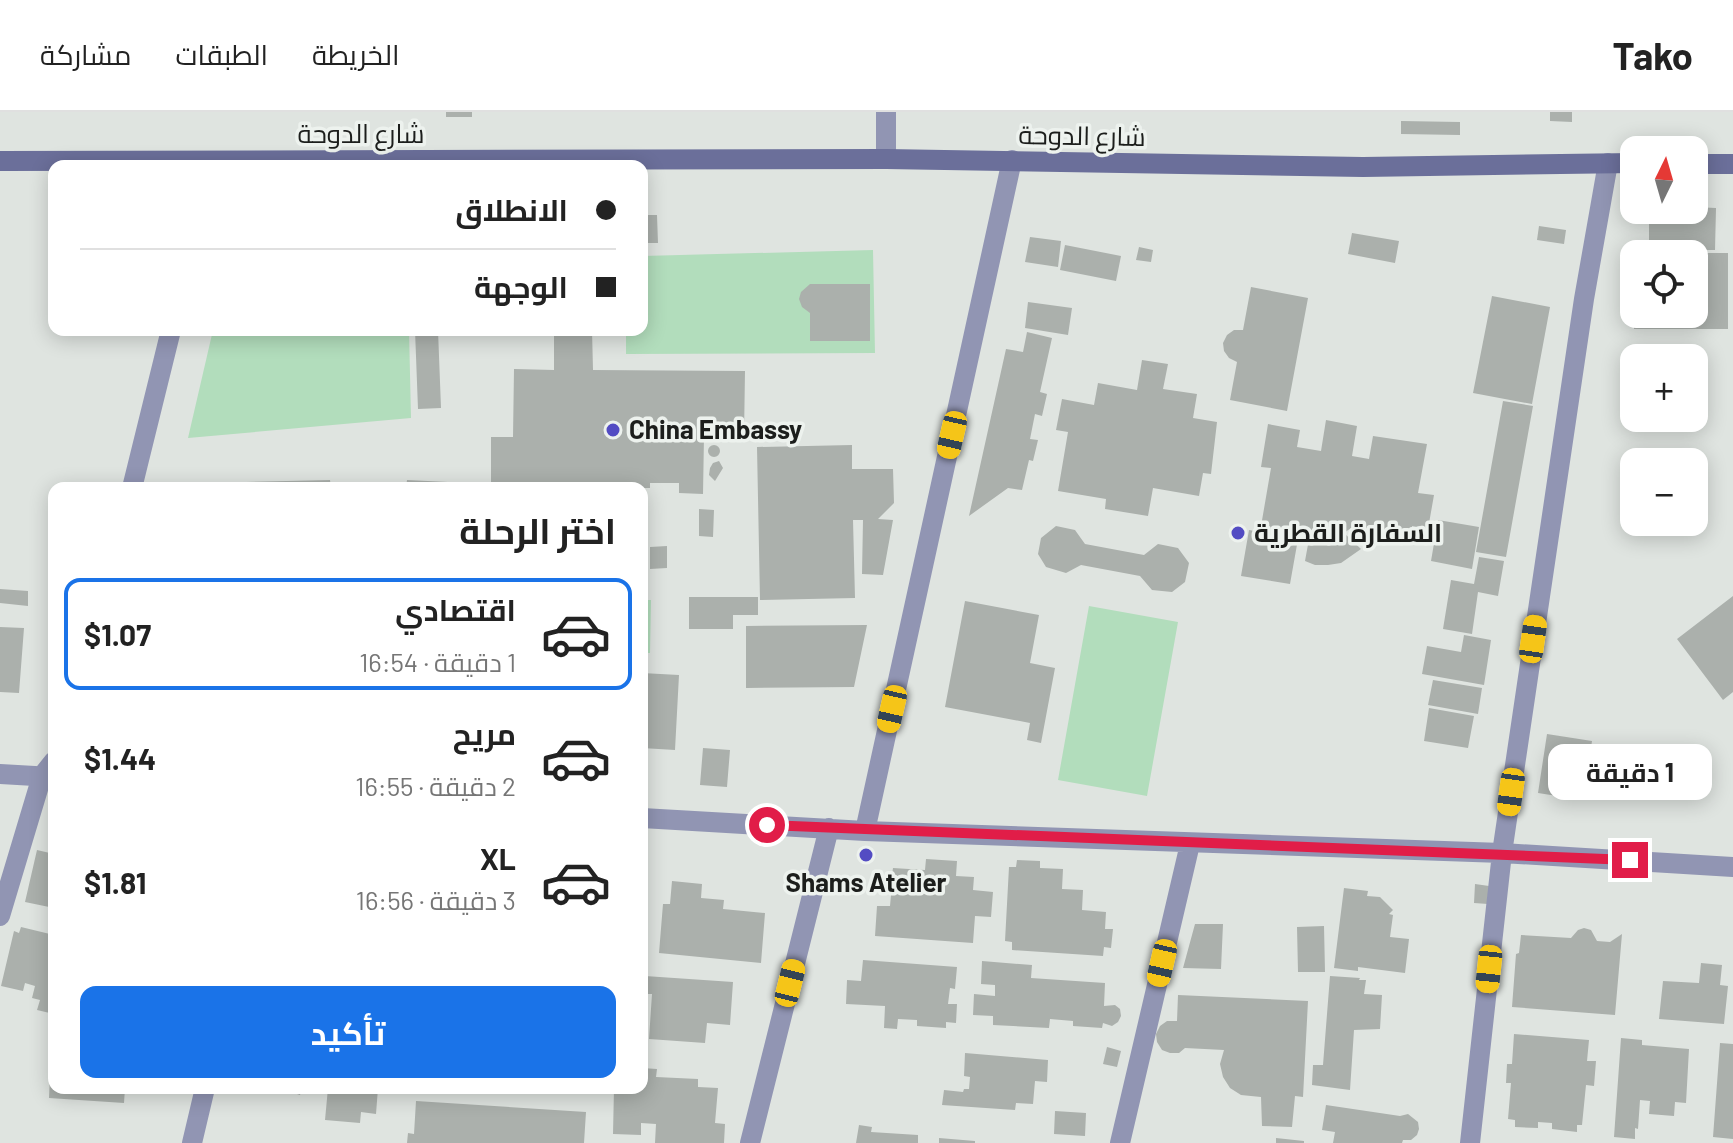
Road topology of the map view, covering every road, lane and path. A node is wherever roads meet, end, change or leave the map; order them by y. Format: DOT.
graph roads {
  1 [pos="886,112"];
  2 [pos="886,159"];
  3 [pos="648,160"];
  4 [pos="1012,160"];
  5 [pos="0,161"];
  6 [pos="48,161"];
  7 [pos="1608,163"];
  8 [pos="1620,163"];
  9 [pos="1708,164"];
  10 [pos="1733,164"];
  11 [pos="170,336"];
  12 [pos="133,482"];
  13 [pos="48,771"];
  14 [pos="0,774"];
  15 [pos="48,777"];
  16 [pos="648,818"];
  17 [pos="829,828"];
  18 [pos="865,831"];
  19 [pos="1190,844"];
  20 [pos="1502,853"];
  21 [pos="1733,867"];
  22 [pos="0,916"];
  23 [pos="204,1094"];
  24 [pos="192,1143"];
  25 [pos="750,1143"];
  26 [pos="1120,1143"];
  27 [pos="1470,1143"];
  1 -- 2 [label="street"];
  2 -- 3 [label="street, شارع الدوحة"];
  2 -- 4 [label="street, شارع الدوحة"];
  4 -- 7 [label="street, شارع الدوحة"];
  4 -- 18 [label="street"];
  5 -- 6 [label="street, شارع الدوحة"];
  7 -- 8 [label="street, شارع الدوحة"];
  7 -- 20 [label="street"];
  9 -- 10 [label="street"];
  11 -- 12 [label="street"];
  13 -- 14 [label="street"];
  15 -- 22 [label="street"];
  16 -- 17 [label="street"];
  17 -- 18 [label="street"];
  17 -- 25 [label="street"];
  18 -- 19 [label="street"];
  19 -- 20 [label="street"];
  19 -- 26 [label="street"];
  20 -- 21 [label="street"];
  20 -- 27 [label="street"];
  23 -- 24 [label="street"];
}
